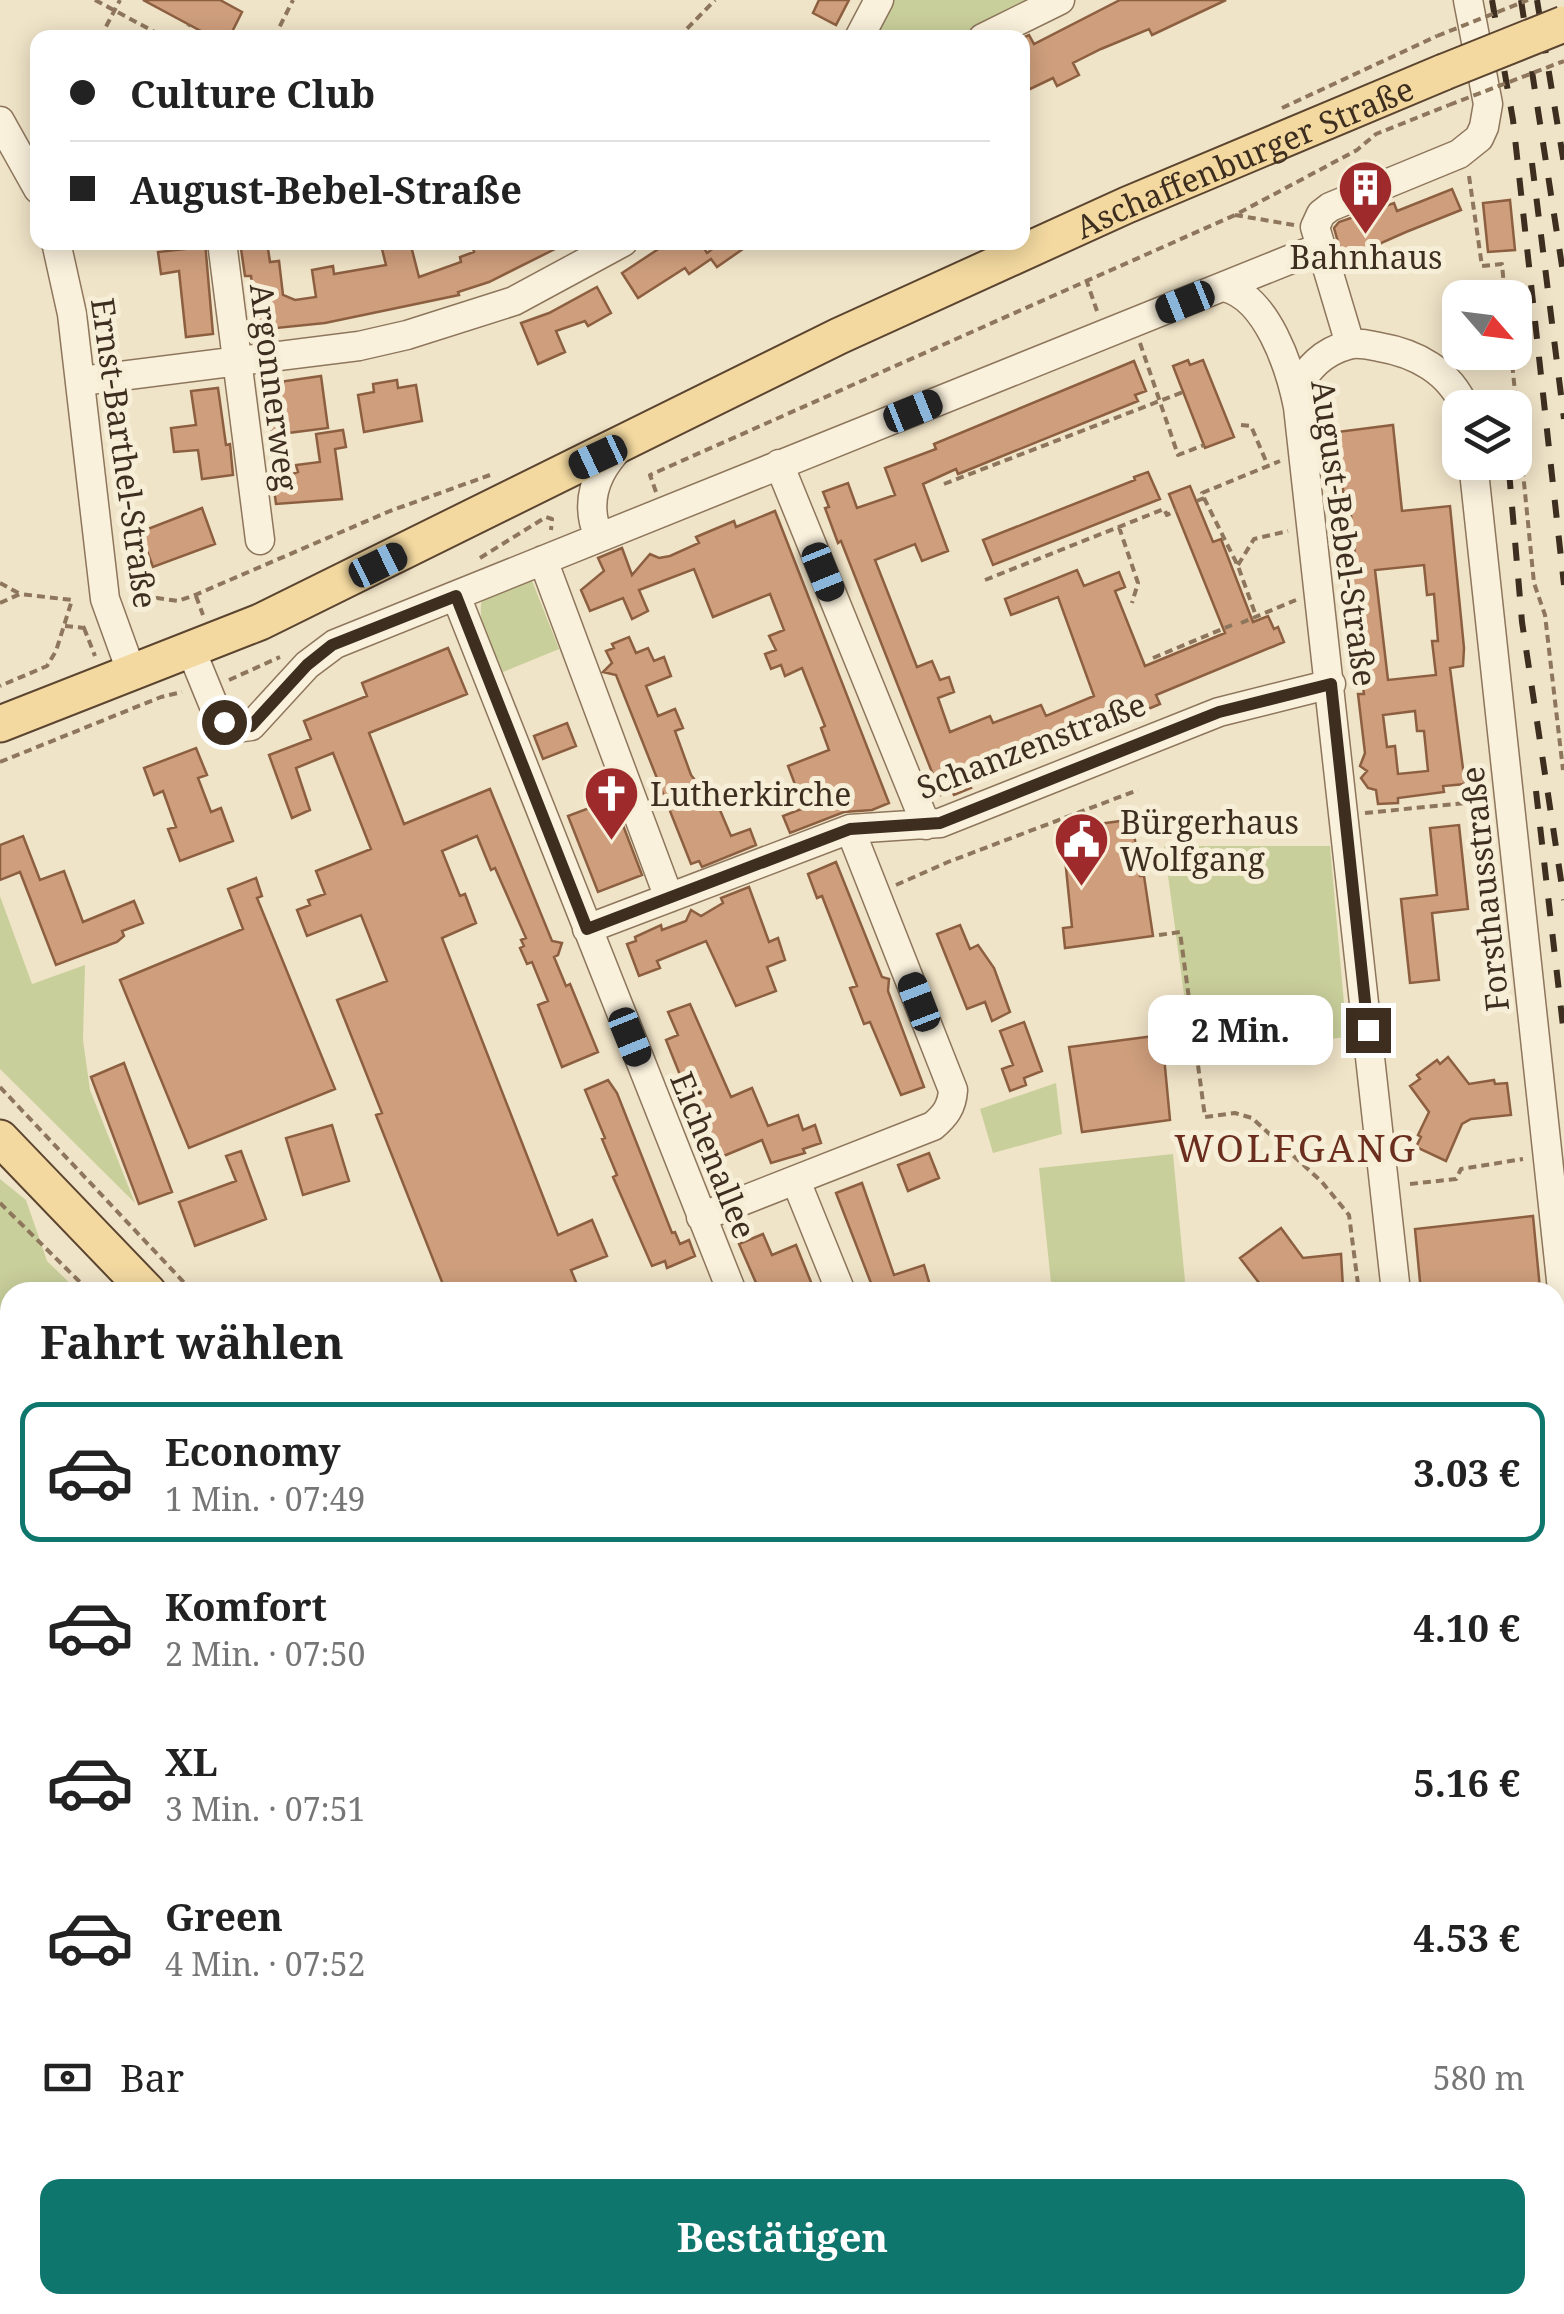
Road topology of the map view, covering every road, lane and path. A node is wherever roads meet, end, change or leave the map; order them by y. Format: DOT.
graph roads {
  1 [pos="94,0"];
  2 [pos="120,0"];
  3 [pos="293,0"];
  4 [pos="716,0"];
  5 [pos="879,0"];
  6 [pos="1060,0"];
  7 [pos="1468,0"];
  8 [pos="1528,0"];
  9 [pos="114,10"];
  10 [pos="189,24"];
  11 [pos="1564,24"];
  12 [pos="104,30"];
  13 [pos="151,30"];
  14 [pos="186,30"];
  15 [pos="278,30"];
  16 [pos="686,30"];
  17 [pos="863,30"];
  18 [pos="1000,30"];
  19 [pos="1437,36"];
  20 [pos="1564,60"];
  21 [pos="1446,89"];
  22 [pos="0,121"];
  23 [pos="1459,154"];
  24 [pos="30,175"];
  25 [pos="1235,215"];
  26 [pos="1318,237"];
  27 [pos="58,250"];
  28 [pos="223,250"];
  29 [pos="609,250"];
  30 [pos="1029,250"];
  31 [pos="1030,250"];
  32 [pos="1086,279"];
  33 [pos="1503,280"];
  34 [pos="1224,286"];
  35 [pos="1134,322"];
  36 [pos="1105,334"];
  37 [pos="1350,344"];
  38 [pos="235,361"];
  39 [pos="1512,370"];
  40 [pos="80,381"];
  41 [pos="1294,389"];
  42 [pos="1456,390"];
  43 [pos="1183,392"];
  44 [pos="1160,400"];
  45 [pos="1241,424"];
  46 [pos="1204,445"];
  47 [pos="621,446"];
  48 [pos="1303,451"];
  49 [pos="778,464"];
  50 [pos="1268,466"];
  51 [pos="650,475"];
  52 [pos="1475,480"];
  53 [pos="473,483"];
  54 [pos="944,484"];
  55 [pos="1204,498"];
  56 [pos="1196,502"];
  57 [pos="1176,510"];
  58 [pos="1312,526"];
  59 [pos="1119,527"];
  60 [pos="523,532"];
  61 [pos="537,532"];
  62 [pos="550,532"];
  63 [pos="599,537"];
  64 [pos="260,540"];
  65 [pos="543,560"];
  66 [pos="466,566"];
  67 [pos="1238,566"];
  68 [pos="985,580"];
  69 [pos="0,583"];
  70 [pos="1320,591"];
  71 [pos="20,594"];
  72 [pos="456,596"];
  73 [pos="0,603"];
  74 [pos="1132,604"];
  75 [pos="1256,616"];
  76 [pos="110,617"];
  77 [pos="1241,624"];
  78 [pos="1232,625"];
  79 [pos="190,650"];
  80 [pos="1154,658"];
  81 [pos="132,672"];
  82 [pos="1331,684"];
  83 [pos="0,686"];
  84 [pos="206,687"];
  85 [pos="0,724"];
  86 [pos="0,762"];
  87 [pos="1563,770"];
  88 [pos="1138,790"];
  89 [pos="1509,799"];
  90 [pos="1345,815"];
  91 [pos="926,825"];
  92 [pos="850,829"];
  93 [pos="876,894"];
  94 [pos="670,898"];
  95 [pos="587,929"];
  96 [pos="1159,934"];
  97 [pos="0,1088"];
  98 [pos="0,1138"];
  99 [pos="1548,1155"];
  100 [pos="796,1182"];
  101 [pos="1385,1186"];
  102 [pos="0,1203"];
  103 [pos="701,1218"];
  104 [pos="80,1282"];
  105 [pos="138,1282"];
  106 [pos="184,1282"];
  107 [pos="728,1282"];
  108 [pos="837,1282"];
  109 [pos="1359,1282"];
  110 [pos="1395,1282"];
  111 [pos="1561,1282"];
  1 -- 9 [label="path"];
  2 -- 9 [label="path"];
  3 -- 15 [label="path"];
  4 -- 16 [label="path"];
  5 -- 17 [label="street"];
  6 -- 18 [label="street"];
  7 -- 23 [label="street"];
  8 -- 19 [label="path, bridge"];
  9 -- 12 [label="path"];
  9 -- 13 [label="path"];
  10 -- 14 [label="path"];
  11 -- 21 [label="main road, Aschaffenburger Straße, bridge"];
  20 -- 21 [label="path, bridge"];
  21 -- 25 [label="path"];
  21 -- 31 [label="main road, Aschaffenburger Straße"];
  22 -- 24 [label="street"];
  23 -- 26 [label="street"];
  23 -- 33 [label="path"];
  25 -- 26 [label="path"];
  25 -- 32 [label="path"];
  26 -- 34 [label="street"];
  26 -- 37 [label="street"];
  27 -- 40 [label="street, Ernst-Barthel-Straße"];
  28 -- 38 [label="street, Argonnerweg"];
  29 -- 38 [label="street"];
  30 -- 47 [label="main road, Aschaffenburger Straße"];
  32 -- 36 [label="path"];
  32 -- 51 [label="path"];
  34 -- 35 [label="street"];
  34 -- 41 [label="street, August-Bebel-Straße"];
  35 -- 36 [label="street"];
  35 -- 44 [label="path"];
  36 -- 49 [label="street"];
  37 -- 41 [label="street"];
  37 -- 42 [label="street"];
  38 -- 40 [label="street"];
  38 -- 64 [label="street, Argonnerweg"];
  39 -- 87 [label="path"];
  40 -- 76 [label="street, Ernst-Barthel-Straße"];
  41 -- 48 [label="street, August-Bebel-Straße"];
  43 -- 44 [label="path"];
  44 -- 46 [label="path"];
  44 -- 54 [label="path"];
  45 -- 50 [label="path"];
  47 -- 63 [label="street"];
  47 -- 79 [label="main road, Aschaffenburger Straße"];
  48 -- 50 [label="path"];
  48 -- 58 [label="street, August-Bebel-Straße"];
  49 -- 63 [label="street"];
  49 -- 91 [label="street"];
  50 -- 55 [label="path"];
  52 -- 89 [label="street, Forsthausstraße"];
  53 -- 76 [label="path"];
  55 -- 56 [label="path"];
  55 -- 67 [label="path"];
  57 -- 59 [label="path"];
  58 -- 67 [label="path"];
  58 -- 70 [label="street, August-Bebel-Straße"];
  59 -- 68 [label="path"];
  59 -- 74 [label="path"];
  60 -- 61 [label="path"];
  60 -- 62 [label="path"];
  60 -- 66 [label="path"];
  63 -- 65 [label="street"];
  65 -- 72 [label="street"];
  65 -- 94 [label="street"];
  67 -- 75 [label="path"];
  69 -- 71 [label="path"];
  70 -- 75 [label="path"];
  70 -- 82 [label="street, August-Bebel-Straße"];
  71 -- 73 [label="path"];
  71 -- 83 [label="path"];
  72 -- 84 [label="street"];
  72 -- 95 [label="street, Eichenallee"];
  75 -- 77 [label="path"];
  76 -- 81 [label="street, Ernst-Barthel-Straße"];
  78 -- 80 [label="path"];
  79 -- 81 [label="main road, Aschaffenburger Straße"];
  79 -- 84 [label="street"];
  81 -- 85 [label="main road, Aschaffenburger Straße"];
  82 -- 90 [label="street, August-Bebel-Straße"];
  82 -- 91 [label="street, Schanzenstraße"];
  84 -- 86 [label="path"];
  88 -- 93 [label="path"];
  89 -- 90 [label="path"];
  89 -- 99 [label="street, Forsthausstraße"];
  90 -- 101 [label="street, August-Bebel-Straße"];
  91 -- 92 [label="street, Schanzenstraße"];
  92 -- 93 [label="street"];
  92 -- 94 [label="street, Schanzenstraße"];
  93 -- 100 [label="street"];
  94 -- 95 [label="street, Schanzenstraße"];
  95 -- 103 [label="street, Eichenallee"];
  96 -- 109 [label="path"];
  97 -- 106 [label="path"];
  98 -- 105 [label="main road"];
  99 -- 101 [label="path"];
  99 -- 111 [label="street, Forsthausstraße"];
  100 -- 103 [label="street"];
  100 -- 108 [label="street"];
  101 -- 110 [label="street, August-Bebel-Straße"];
  102 -- 104 [label="path"];
  103 -- 107 [label="street, Eichenallee"];
}
